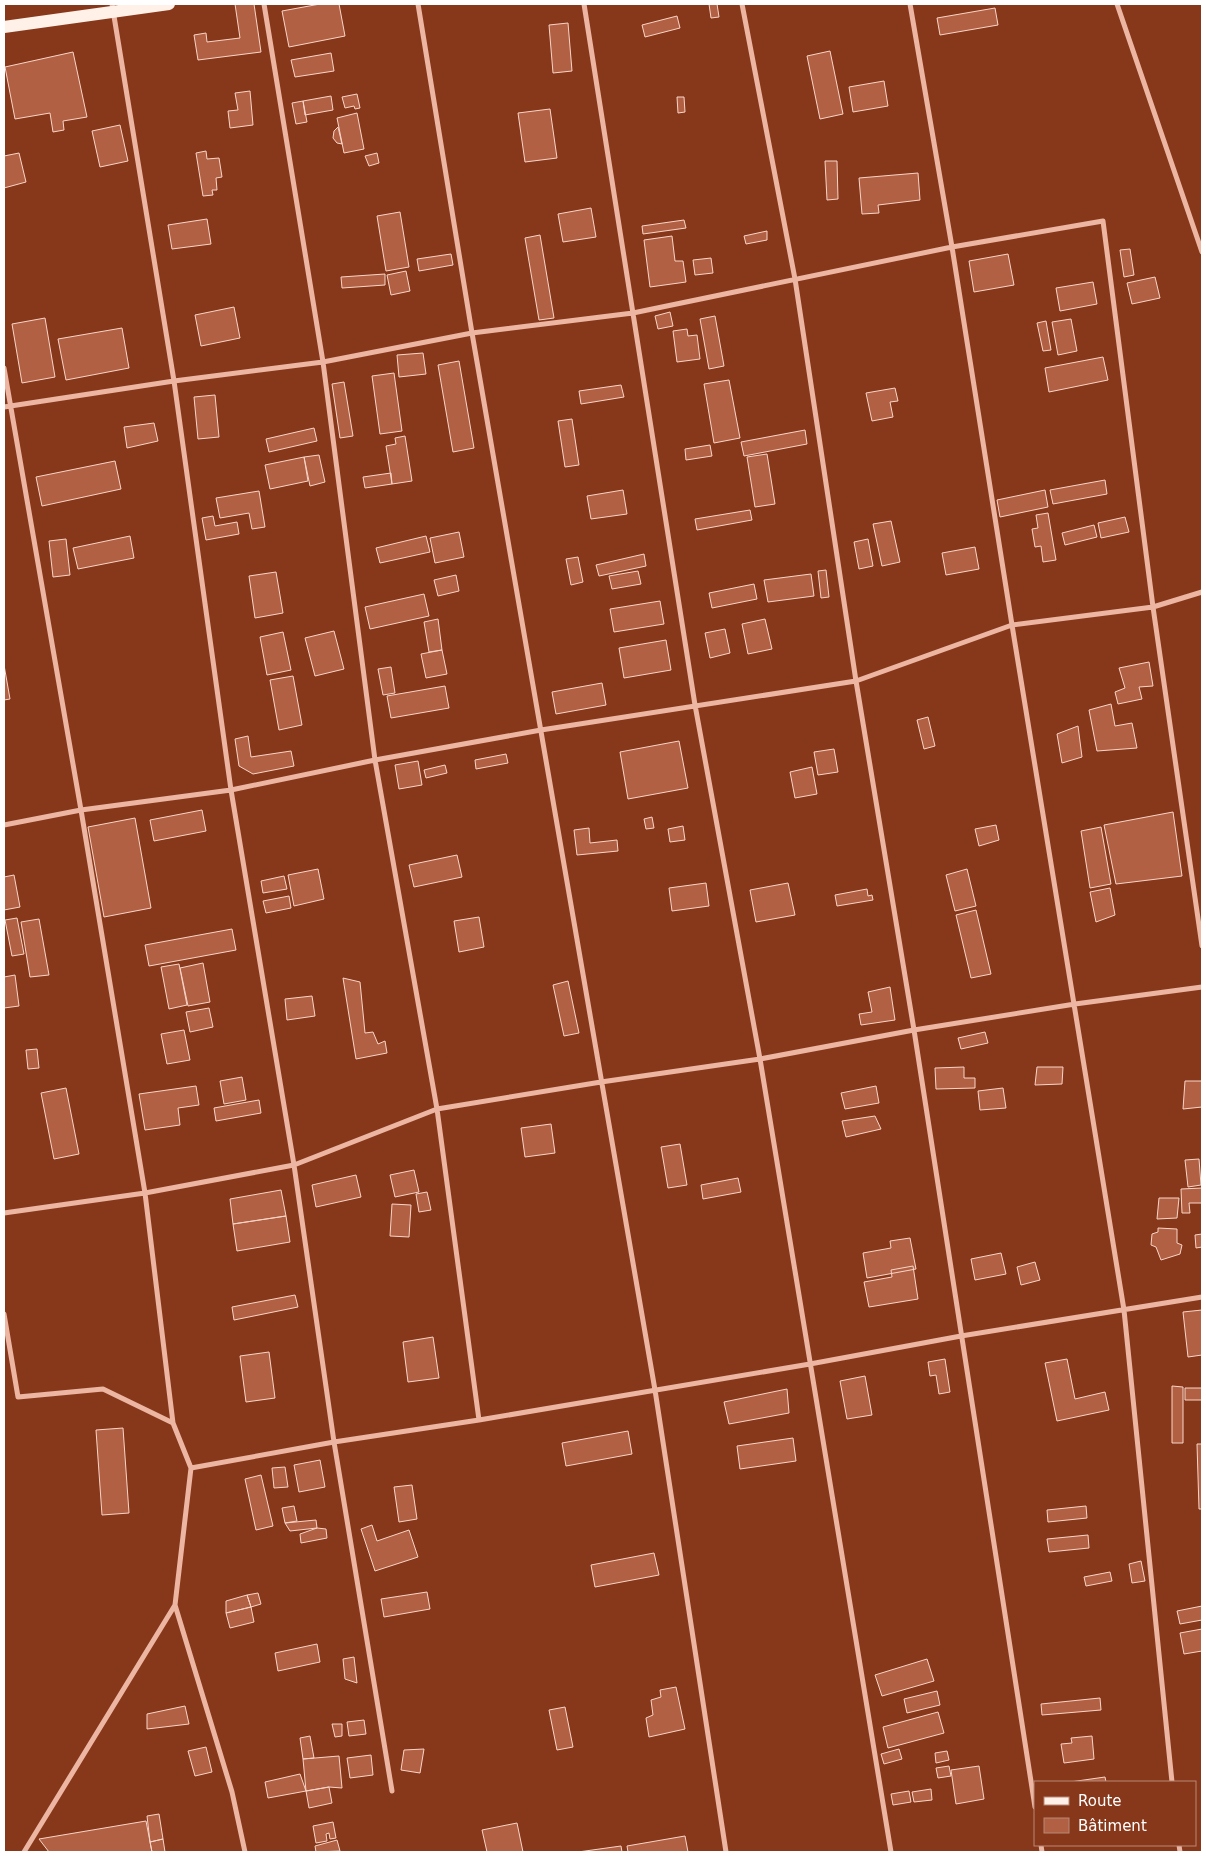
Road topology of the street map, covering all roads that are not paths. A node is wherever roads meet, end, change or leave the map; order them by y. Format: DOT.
graph roads {
  1 [pos="169,4"];
  2 [pos="264,4"];
  3 [pos="418,4"];
  4 [pos="584,4"];
  5 [pos="742,4"];
  6 [pos="910,4"];
  7 [pos="1117,4"];
  8 [pos="113,8"];
  9 [pos="4,27"];
  10 [pos="952,247"];
  11 [pos="1202,252"];
  12 [pos="795,279"];
  13 [pos="633,313"];
  14 [pos="472,334"];
  15 [pos="323,362"];
  16 [pos="4,368"];
  17 [pos="174,381"];
  18 [pos="10,406"];
  19 [pos="4,407"];
  20 [pos="1202,592"];
  21 [pos="1153,607"];
  22 [pos="1012,625"];
  23 [pos="856,681"];
  24 [pos="695,705"];
  25 [pos="541,730"];
  26 [pos="375,760"];
  27 [pos="231,790"];
  28 [pos="81,810"];
  29 [pos="4,824"];
  30 [pos="1202,946"];
  31 [pos="1202,987"];
  32 [pos="1075,1004"];
  33 [pos="914,1030"];
  34 [pos="760,1059"];
  35 [pos="601,1082"];
  36 [pos="437,1110"];
  37 [pos="294,1164"];
  38 [pos="145,1193"];
  39 [pos="4,1214"];
  40 [pos="1202,1297"];
  41 [pos="1124,1310"];
  42 [pos="4,1314"];
  43 [pos="961,1336"];
  44 [pos="810,1364"];
  45 [pos="655,1390"];
  46 [pos="479,1420"];
  47 [pos="173,1423"];
  48 [pos="334,1442"];
  49 [pos="191,1468"];
  50 [pos="175,1605"];
  51 [pos="1172,1781"];
  52 [pos="392,1791"];
  53 [pos="1034,1801"];
  54 [pos="24,1852"];
  55 [pos="245,1852"];
  56 [pos="726,1852"];
  57 [pos="891,1852"];
  1 -- 8 [label="main road"];
  2 -- 15 [label="street"];
  3 -- 14 [label="street"];
  4 -- 13 [label="street"];
  5 -- 12 [label="street"];
  6 -- 10 [label="street"];
  7 -- 11 [label="street"];
  8 -- 9 [label="main road"];
  8 -- 17 [label="street"];
  10 -- 12 [label="street"];
  10 -- 21 [label="street"];
  10 -- 22 [label="street"];
  12 -- 13 [label="street"];
  12 -- 23 [label="street"];
  13 -- 14 [label="street"];
  13 -- 24 [label="street"];
  14 -- 15 [label="street"];
  14 -- 25 [label="street"];
  15 -- 17 [label="street"];
  15 -- 26 [label="street"];
  16 -- 18 [label="street"];
  17 -- 18 [label="street"];
  17 -- 27 [label="street"];
  18 -- 19 [label="street"];
  18 -- 28 [label="street"];
  20 -- 21 [label="street"];
  21 -- 22 [label="street"];
  21 -- 30 [label="street"];
  22 -- 23 [label="street"];
  22 -- 32 [label="street"];
  23 -- 24 [label="street"];
  23 -- 33 [label="street"];
  24 -- 25 [label="street"];
  24 -- 34 [label="street"];
  25 -- 26 [label="street"];
  25 -- 35 [label="street"];
  26 -- 27 [label="street"];
  26 -- 36 [label="street"];
  27 -- 28 [label="street"];
  27 -- 37 [label="street"];
  28 -- 29 [label="street"];
  28 -- 38 [label="street"];
  31 -- 32 [label="street"];
  32 -- 33 [label="street"];
  32 -- 41 [label="street"];
  33 -- 34 [label="street"];
  33 -- 43 [label="street"];
  34 -- 35 [label="street"];
  34 -- 44 [label="street"];
  35 -- 36 [label="street"];
  35 -- 45 [label="street"];
  36 -- 37 [label="street"];
  36 -- 46 [label="street"];
  37 -- 38 [label="street"];
  37 -- 48 [label="street"];
  38 -- 39 [label="street"];
  38 -- 47 [label="street"];
  40 -- 41 [label="street"];
  41 -- 43 [label="street"];
  41 -- 51 [label="street"];
  42 -- 47 [label="street"];
  43 -- 44 [label="street"];
  43 -- 53 [label="street"];
  44 -- 45 [label="street"];
  44 -- 57 [label="street"];
  45 -- 46 [label="street"];
  45 -- 56 [label="street"];
  46 -- 48 [label="street"];
  47 -- 49 [label="street"];
  48 -- 49 [label="street"];
  48 -- 52 [label="street"];
  49 -- 50 [label="street"];
  50 -- 54 [label="street"];
  50 -- 55 [label="street"];
}
